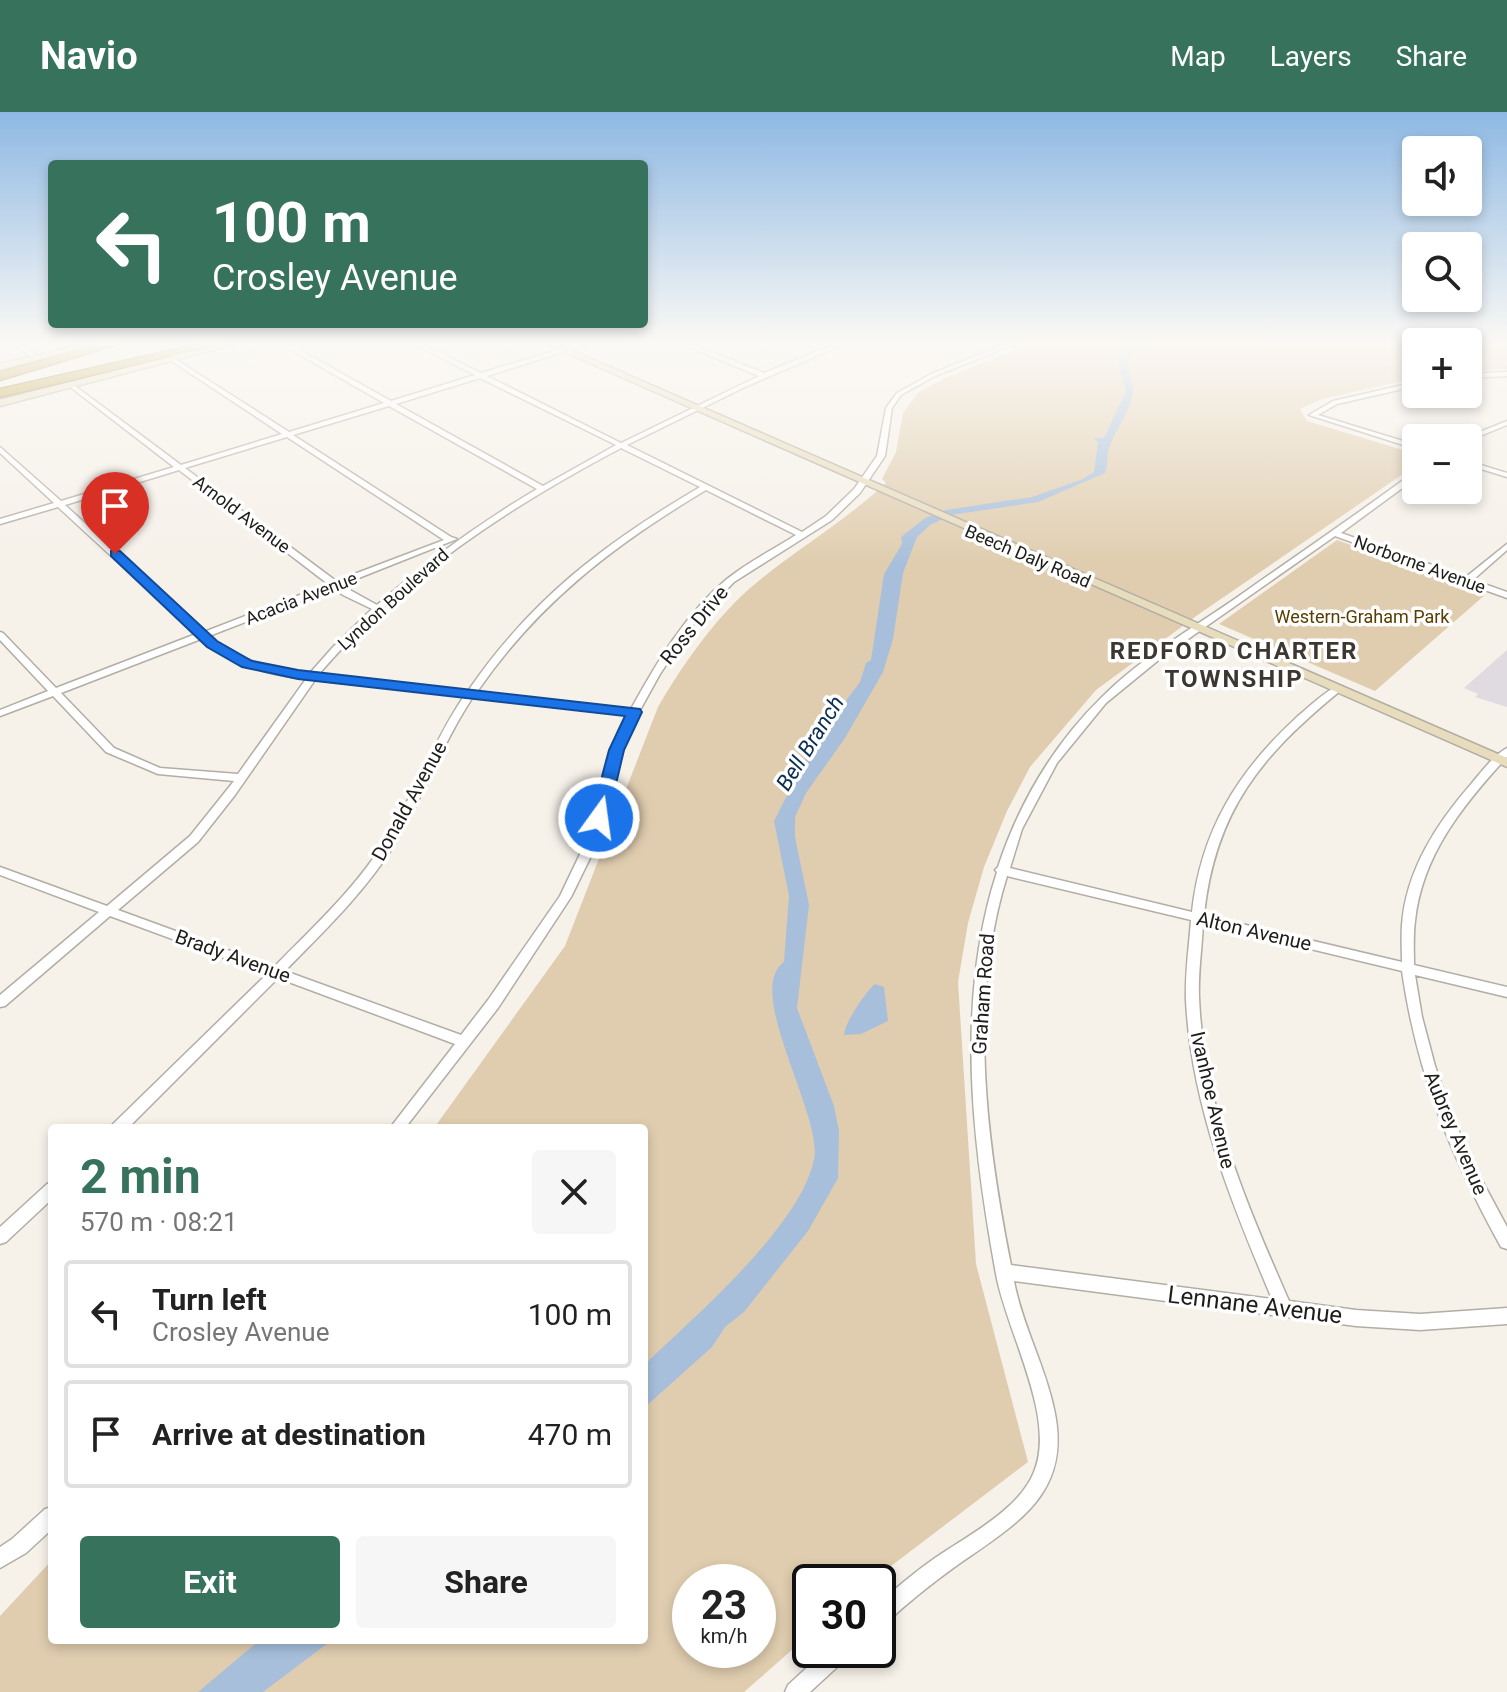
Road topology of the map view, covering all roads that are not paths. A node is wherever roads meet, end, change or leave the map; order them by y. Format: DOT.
graph roads {
  1 [pos="115,418"];
  2 [pos="264,418"];
  3 [pos="343,418"];
  4 [pos="413,418"];
  5 [pos="563,418"];
  6 [pos="675,418"];
  7 [pos="716,418"];
  8 [pos="887,418"];
  9 [pos="1321,418"];
  10 [pos="1507,423"];
  11 [pos="1482,433"];
  12 [pos="289,434"];
  13 [pos="1402,443"];
  14 [pos="620,446"];
  15 [pos="0,449"];
  16 [pos="180,467"];
  17 [pos="1482,467"];
  18 [pos="1507,475"];
  19 [pos="859,482"];
  20 [pos="1402,485"];
  21 [pos="541,488"];
  22 [pos="704,488"];
  23 [pos="59,504"];
  24 [pos="0,522"];
  25 [pos="1334,533"];
  26 [pos="467,534"];
  27 [pos="800,534"];
  28 [pos="450,540"];
  29 [pos="1507,546"];
  30 [pos="1467,581"];
  31 [pos="334,585"];
  32 [pos="1507,595"];
  33 [pos="377,608"];
  34 [pos="1197,629"];
  35 [pos="0,635"];
  36 [pos="203,636"];
  37 [pos="312,676"];
  38 [pos="1337,689"];
  39 [pos="52,693"];
  40 [pos="472,693"];
  41 [pos="634,712"];
  42 [pos="0,713"];
  43 [pos="1504,758"];
  44 [pos="241,778"];
  45 [pos="1001,870"];
  46 [pos="0,871"];
  47 [pos="110,911"];
  48 [pos="1197,917"];
  49 [pos="1410,969"];
  50 [pos="277,971"];
  51 [pos="1507,992"];
  52 [pos="0,1002"];
  53 [pos="465,1042"];
  54 [pos="122,1124"];
  55 [pos="400,1124"];
  56 [pos="48,1193"];
  57 [pos="0,1237"];
  58 [pos="1507,1242"];
  59 [pos="1003,1272"];
  60 [pos="1284,1308"];
  61 [pos="1507,1316"];
  62 [pos="47,1521"];
  63 [pos="0,1558"];
  64 [pos="896,1602"];
  65 [pos="821,1668"];
  66 [pos="795,1692"];
  1 -- 16 [label="street, Arnold Avenue"];
  2 -- 12 [label="street"];
  3 -- 12 [label="street"];
  4 -- 21 [label="street"];
  5 -- 14 [label="street"];
  6 -- 14 [label="street, Lyndon Boulevard"];
  7 -- 19 [label="main road, Beech Daly Road"];
  8 -- 19 [label="street, Ross Drive"];
  9 -- 13 [label="street"];
  10 -- 11 [label="street"];
  12 -- 16 [label="street"];
  12 -- 28 [label="street"];
  14 -- 21 [label="street, Lyndon Boulevard"];
  14 -- 22 [label="street"];
  15 -- 23 [label="street"];
  16 -- 23 [label="street"];
  16 -- 31 [label="street, Arnold Avenue"];
  17 -- 18 [label="street"];
  19 -- 27 [label="street, Ross Drive"];
  19 -- 34 [label="main road, Beech Daly Road"];
  20 -- 25 [label="street, Graham Road"];
  21 -- 26 [label="street, Lyndon Boulevard"];
  22 -- 27 [label="street"];
  22 -- 40 [label="street, Donald Avenue"];
  23 -- 24 [label="street"];
  23 -- 36 [label="street"];
  25 -- 30 [label="street, Norborne Avenue"];
  25 -- 34 [label="street, Graham Road"];
  26 -- 28 [label="street, Acacia Avenue"];
  26 -- 33 [label="street, Lyndon Boulevard"];
  27 -- 41 [label="street, Ross Drive"];
  28 -- 31 [label="street, Acacia Avenue"];
  29 -- 30 [label="street"];
  30 -- 32 [label="street, Norborne Avenue"];
  31 -- 33 [label="street, Arnold Avenue"];
  31 -- 36 [label="street, Acacia Avenue"];
  33 -- 37 [label="street, Lyndon Boulevard"];
  34 -- 38 [label="main road, Beech Daly Road"];
  34 -- 45 [label="street, Graham Road"];
  35 -- 39 [label="street"];
  36 -- 37 [label="street"];
  36 -- 39 [label="street, Acacia Avenue"];
  37 -- 40 [label="street"];
  37 -- 44 [label="street, Lyndon Boulevard"];
  38 -- 43 [label="main road, Beech Daly Road"];
  38 -- 48 [label="street, Ivanhoe Avenue"];
  39 -- 42 [label="street, Acacia Avenue"];
  39 -- 44 [label="street"];
  40 -- 41 [label="street"];
  40 -- 50 [label="street, Donald Avenue"];
  41 -- 53 [label="street, Ross Drive"];
  43 -- 49 [label="street, Aubrey Avenue"];
  44 -- 47 [label="street, Lyndon Boulevard"];
  45 -- 48 [label="street, Alton Avenue"];
  45 -- 59 [label="street, Graham Road"];
  46 -- 47 [label="street, Brady Avenue"];
  47 -- 50 [label="street, Brady Avenue"];
  47 -- 52 [label="street, Lyndon Boulevard"];
  48 -- 49 [label="street, Alton Avenue"];
  48 -- 60 [label="street, Ivanhoe Avenue"];
  49 -- 51 [label="street, Alton Avenue"];
  49 -- 58 [label="street, Aubrey Avenue"];
  50 -- 53 [label="street, Brady Avenue"];
  50 -- 54 [label="street, Donald Avenue"];
  53 -- 55 [label="street, Ross Drive"];
  56 -- 57 [label="street"];
  59 -- 60 [label="street, Lennane Avenue"];
  59 -- 64 [label="street, Graham Road"];
  60 -- 61 [label="street, Lennane Avenue"];
  62 -- 63 [label="street"];
  65 -- 66 [label="street"];
}
